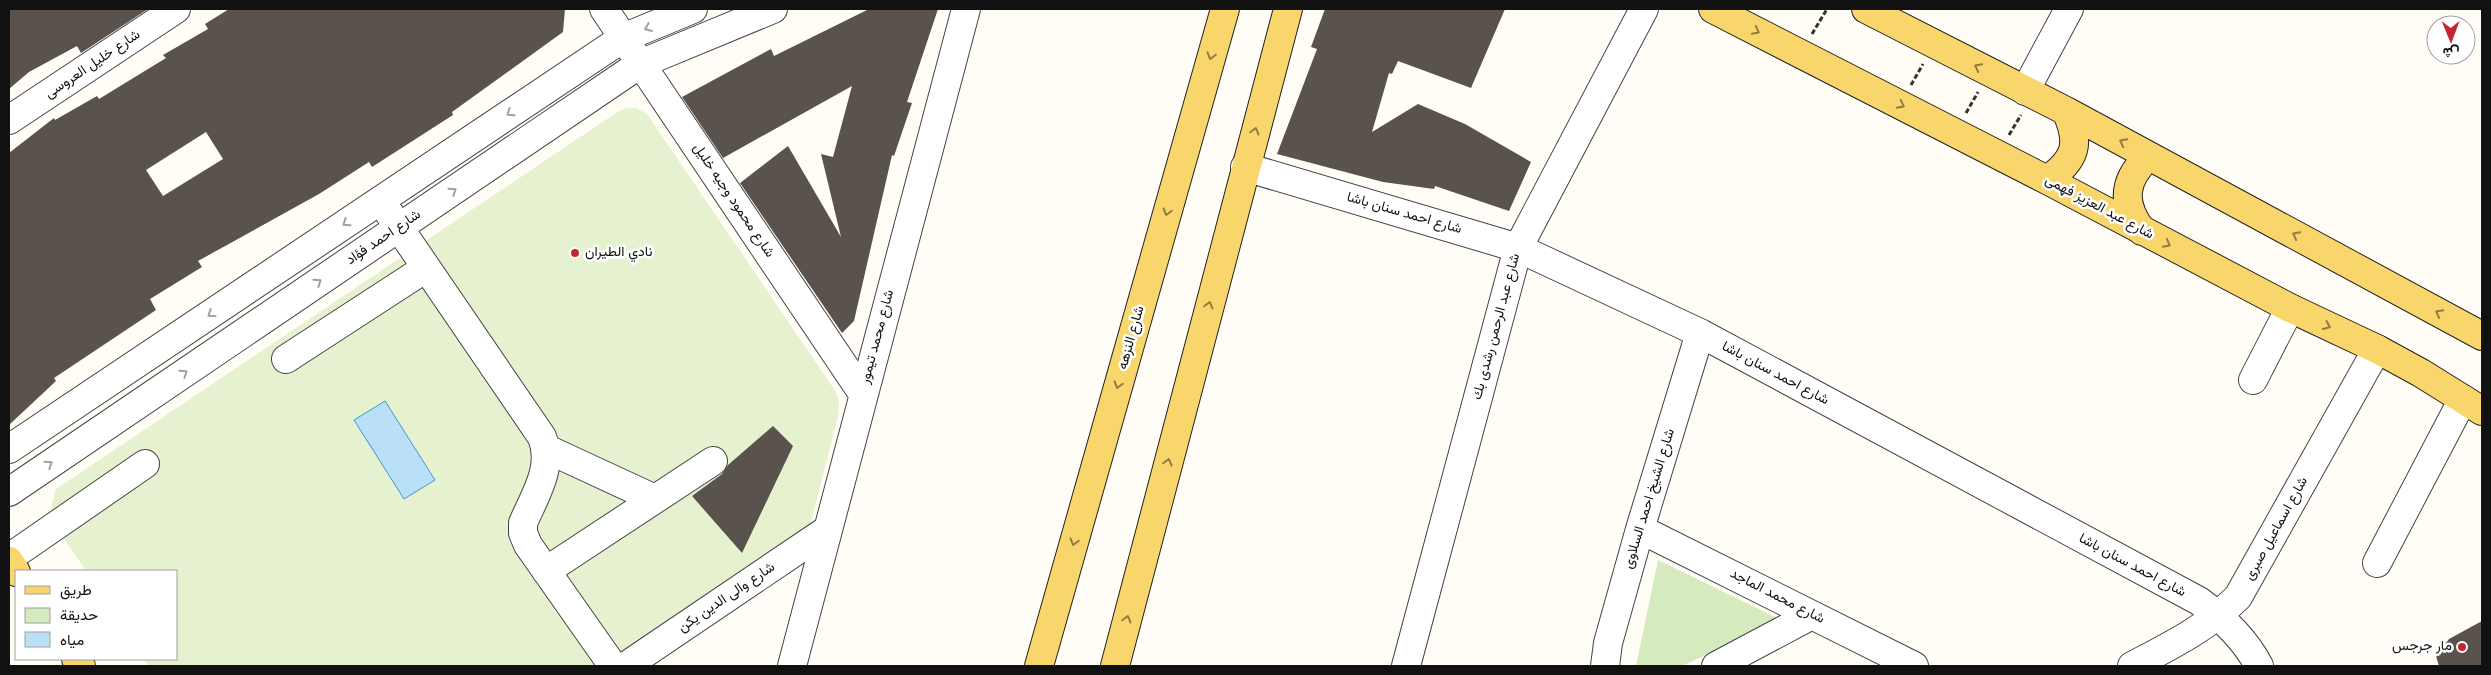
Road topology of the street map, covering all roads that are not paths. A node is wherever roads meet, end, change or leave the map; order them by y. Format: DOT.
graph roads {
  1 [pos="176,9"];
  2 [pos="604,9"];
  3 [pos="693,9"];
  4 [pos="773,9"];
  5 [pos="966,9"];
  6 [pos="1225,9"];
  7 [pos="1288,9"];
  8 [pos="1644,9"];
  9 [pos="1713,9"];
  10 [pos="1866,9"];
  11 [pos="2069,9"];
  12 [pos="623,38"];
  13 [pos="640,64"];
  14 [pos="2029,93"];
  15 [pos="2066,111"];
  16 [pos="9,120"];
  17 [pos="2149,156"];
  18 [pos="1245,167"];
  19 [pos="2046,180"];
  20 [pos="380,200"];
  21 [pos="399,228"];
  22 [pos="2142,232"];
  23 [pos="1518,248"];
  24 [pos="426,268"];
  25 [pos="2290,308"];
  26 [pos="1700,333"];
  27 [pos="2482,336"];
  28 [pos="2377,348"];
  29 [pos="286,359"];
  30 [pos="2254,380"];
  31 [pos="863,394"];
  32 [pos="2473,405"];
  33 [pos="9,449"];
  34 [pos="547,449"];
  35 [pos="713,461"];
  36 [pos="145,464"];
  37 [pos="9,492"];
  38 [pos="655,499"];
  39 [pos="1640,529"];
  40 [pos="827,530"];
  41 [pos="9,560"];
  42 [pos="2377,563"];
  43 [pos="546,571"];
  44 [pos="1812,615"];
  45 [pos="2220,616"];
  46 [pos="613,666"];
  47 [pos="626,666"];
  48 [pos="792,666"];
  49 [pos="1039,666"];
  50 [pos="1115,666"];
  51 [pos="1406,666"];
  52 [pos="1605,666"];
  53 [pos="1716,666"];
  54 [pos="1914,666"];
  55 [pos="2132,666"];
  56 [pos="2258,666"];
  1 -- 16 [label="street, شارع خليل العروسى"];
  2 -- 12 [label="street, شارع محمود وجيه خليل"];
  3 -- 12 [label="street, one-way"];
  4 -- 13 [label="street, شارع احمد فؤاد"];
  5 -- 31 [label="street, شارع محمد تيمور"];
  6 -- 49 [label="main road, شارع النزهه, one-way"];
  18 -- 7 [label="main road, one-way"];
  8 -- 23 [label="street, شارع عبد الرحمن رشدى بك"];
  9 -- 19 [label="main road, شارع عبد العزيز فهمى, one-way"];
  14 -- 10 [label="main road, one-way"];
  11 -- 14 [label="street"];
  12 -- 13 [label="street, شارع محمود وجيه خليل"];
  12 -- 20 [label="street, one-way"];
  21 -- 13 [label="street, شارع احمد فؤاد, one-way"];
  13 -- 31 [label="street, شارع محمود وجيه خليل"];
  14 -- 15 [label="main road"];
  17 -- 15 [label="main road, one-way"];
  15 -- 19 [label="main road"];
  17 -- 22 [label="main road"];
  27 -- 17 [label="main road, one-way"];
  18 -- 23 [label="street, شارع احمد سنان باشا"];
  50 -- 18 [label="main road, one-way"];
  19 -- 22 [label="main road, شارع عبد العزيز فهمى"];
  20 -- 21 [label="street"];
  20 -- 33 [label="street, one-way"];
  21 -- 24 [label="street"];
  37 -- 21 [label="street, شارع احمد فؤاد, one-way"];
  22 -- 25 [label="main road, شارع عبد العزيز فهمى, one-way"];
  23 -- 26 [label="street, شارع احمد سنان باشا"];
  23 -- 51 [label="street, شارع عبد الرحمن رشدى بك"];
  24 -- 29 [label="street"];
  24 -- 34 [label="street"];
  25 -- 28 [label="main road, شارع عبد العزيز فهمى, one-way"];
  25 -- 30 [label="street"];
  26 -- 39 [label="street, شارع الشيخ احمد السلاوى"];
  26 -- 45 [label="street, شارع احمد سنان باشا"];
  28 -- 32 [label="main road, شارع عبد العزيز فهمى"];
  28 -- 45 [label="street, شارع اسماعيل صبرى"];
  31 -- 40 [label="street, شارع محمد تيمور"];
  32 -- 42 [label="street"];
  34 -- 38 [label="street"];
  34 -- 43 [label="street"];
  35 -- 38 [label="street"];
  36 -- 41 [label="street"];
  38 -- 43 [label="street"];
  39 -- 44 [label="street, شارع محمد الماجد"];
  39 -- 52 [label="street, شارع الشيخ احمد السلاوى"];
  40 -- 47 [label="street, شارع والى الدين يكن"];
  40 -- 48 [label="street, شارع محمد تيمور"];
  43 -- 46 [label="street"];
  44 -- 53 [label="street"];
  44 -- 54 [label="street, شارع محمد الماجد"];
  45 -- 55 [label="street, شارع اسماعيل صبرى"];
  45 -- 56 [label="street, شارع احمد سنان باشا"];
}
